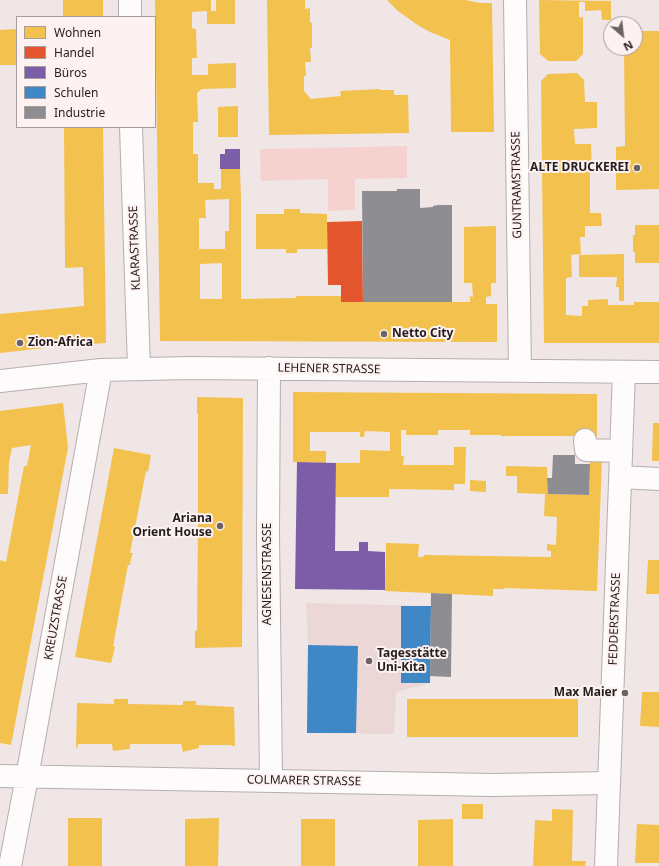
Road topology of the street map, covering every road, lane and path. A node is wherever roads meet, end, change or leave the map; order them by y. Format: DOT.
graph roads {
  1 [pos="130,0"];
  2 [pos="515,0"];
  3 [pos="130,16"];
  4 [pos="131,128"];
  5 [pos="140,368"];
  6 [pos="269,368"];
  7 [pos="101,370"];
  8 [pos="520,371"];
  9 [pos="624,372"];
  10 [pos="659,372"];
  11 [pos="0,381"];
  12 [pos="585,440"];
  13 [pos="621,451"];
  14 [pos="621,477"];
  15 [pos="659,479"];
  16 [pos="0,776"];
  17 [pos="27,776"];
  18 [pos="271,780"];
  19 [pos="609,783"];
  20 [pos="10,866"];
  21 [pos="606,866"];
  1 -- 3 [label="street"];
  2 -- 8 [label="street, GUNTRAMSTRASSE"];
  4 -- 5 [label="street, KLARASTRASSE"];
  5 -- 6 [label="street, LEHENER STRASSE"];
  5 -- 7 [label="street, LEHENER STRASSE"];
  6 -- 8 [label="street, LEHENER STRASSE"];
  6 -- 18 [label="street, AGNESENSTRASSE"];
  7 -- 11 [label="street, LEHENER STRASSE"];
  7 -- 17 [label="street, KREUZSTRASSE"];
  8 -- 9 [label="street, LEHENER STRASSE"];
  9 -- 10 [label="street, LEHENER STRASSE"];
  9 -- 13 [label="street, FEDDERSTRASSE"];
  12 -- 13 [label="street"];
  13 -- 14 [label="street, FEDDERSTRASSE"];
  14 -- 15 [label="street"];
  14 -- 19 [label="street, FEDDERSTRASSE"];
  16 -- 17 [label="street, COLMARER STRASSE"];
  17 -- 18 [label="street, COLMARER STRASSE"];
  17 -- 20 [label="street, KREUZSTRASSE"];
  18 -- 19 [label="street, COLMARER STRASSE"];
  19 -- 21 [label="street, FEDDERSTRASSE"];
}
